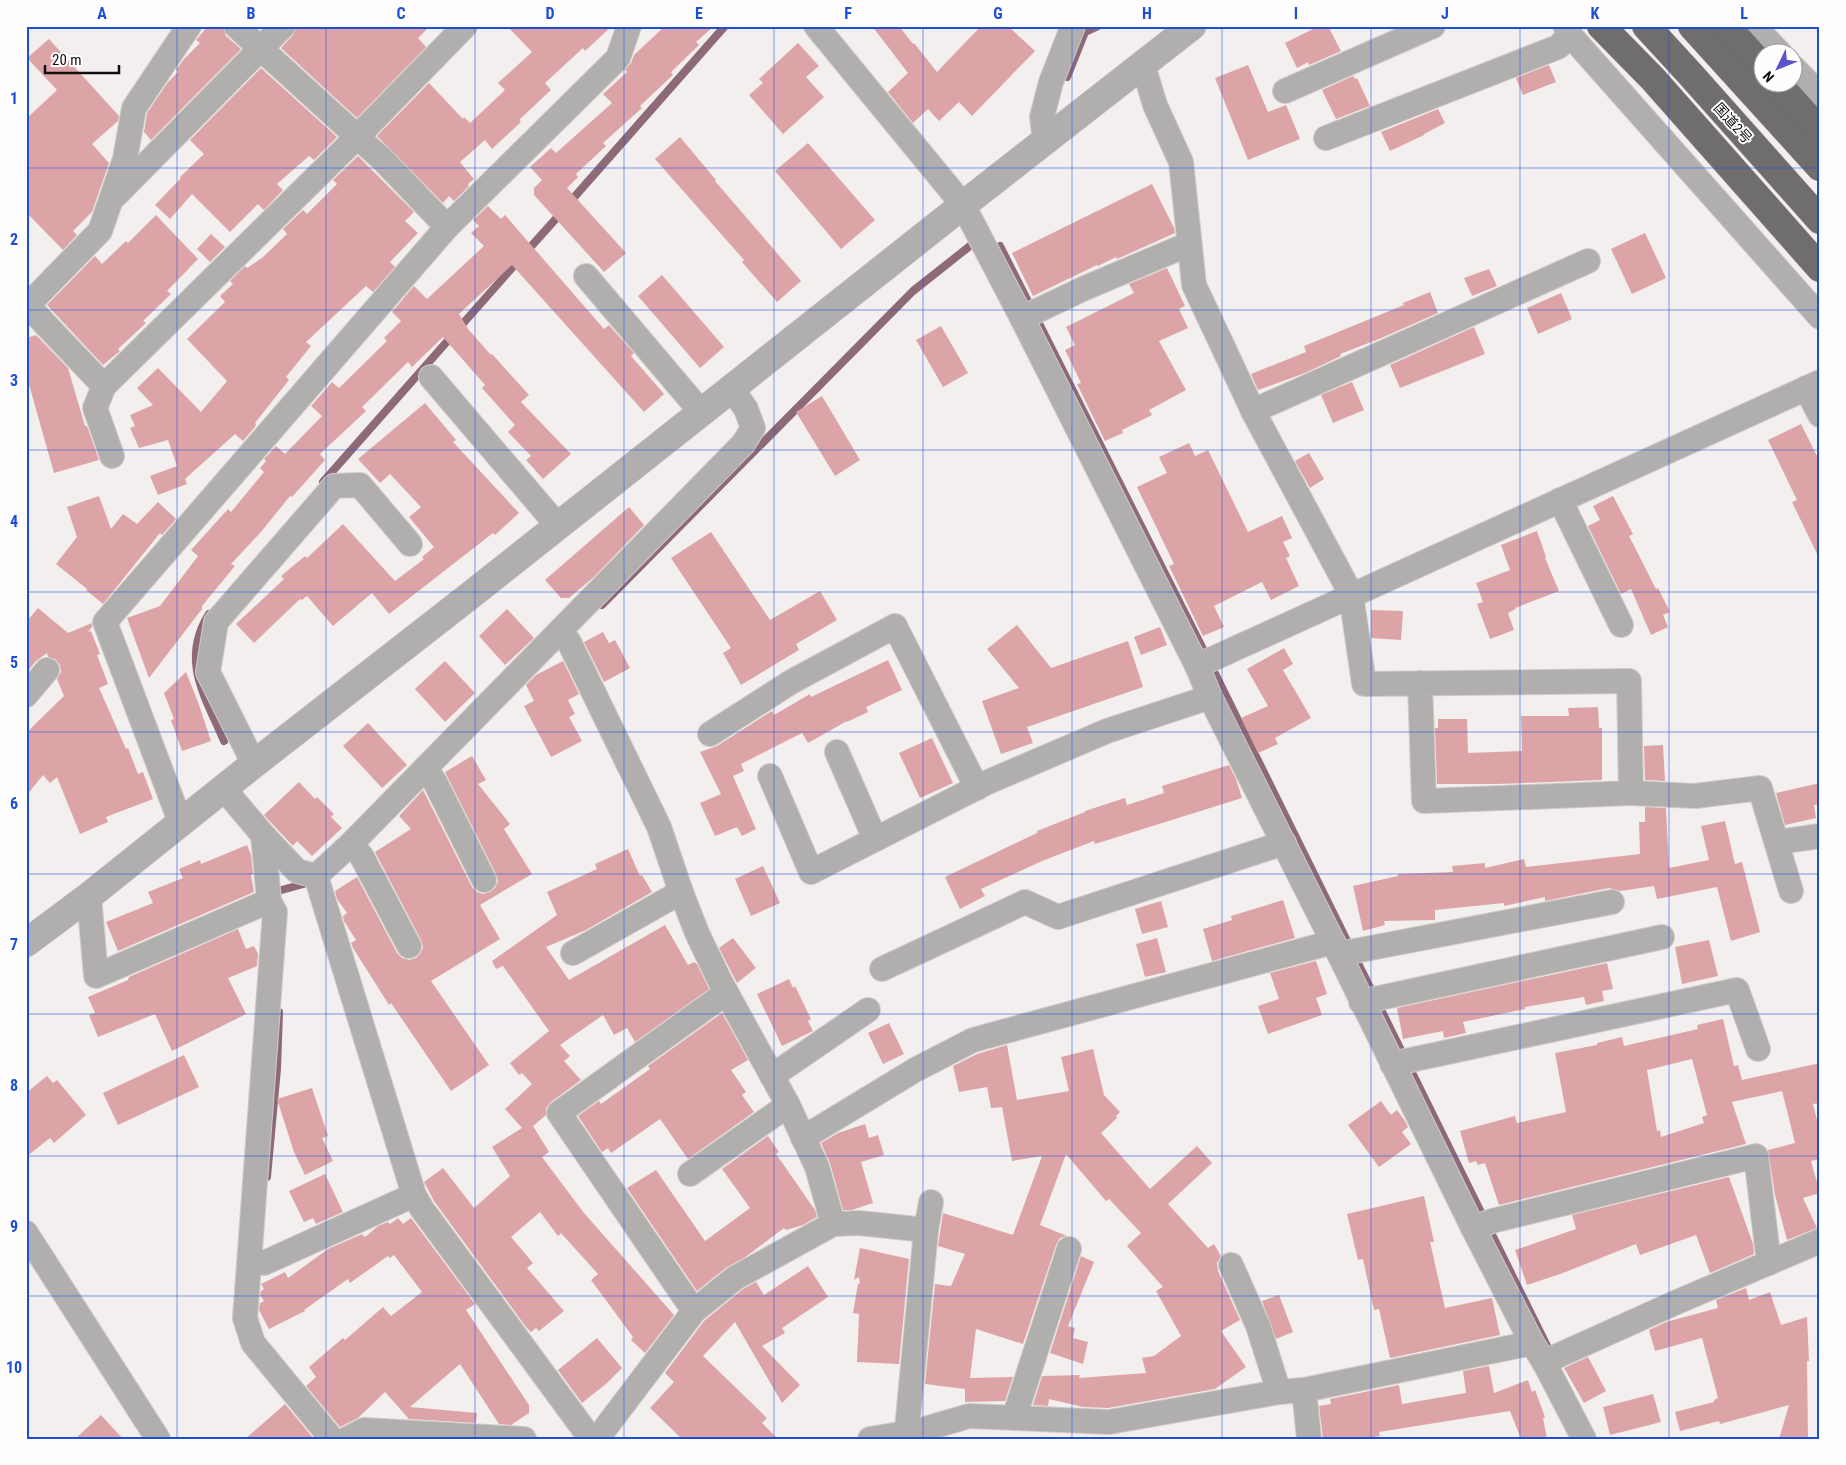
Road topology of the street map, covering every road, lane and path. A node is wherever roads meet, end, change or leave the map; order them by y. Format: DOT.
graph roads {
  1 [pos="189,26"];
  2 [pos="236,26"];
  3 [pos="283,26"];
  4 [pos="465,26"];
  5 [pos="629,26"];
  6 [pos="816,26"];
  7 [pos="1074,26"];
  8 [pos="1192,26"];
  9 [pos="1433,26"];
  10 [pos="1601,26"];
  11 [pos="1646,26"];
  12 [pos="1692,26"];
  13 [pos="1726,26"];
  14 [pos="1754,26"];
  15 [pos="1568,31"];
  16 [pos="1769,42"];
  17 [pos="261,49"];
  18 [pos="1754,57"];
  19 [pos="1143,65"];
  20 [pos="1804,78"];
  21 [pos="1285,91"];
  22 [pos="1785,92"];
  23 [pos="1820,95"];
  24 [pos="1820,131"];
  25 [pos="357,137"];
  26 [pos="1326,138"];
  27 [pos="1045,141"];
  28 [pos="1820,167"];
  29 [pos="111,201"];
  30 [pos="963,205"];
  31 [pos="1820,220"];
  32 [pos="446,227"];
  33 [pos="1189,244"];
  34 [pos="1588,261"];
  35 [pos="1820,268"];
  36 [pos="586,276"];
  37 [pos="27,306"];
  38 [pos="1030,314"];
  39 [pos="1820,317"];
  40 [pos="431,377"];
  41 [pos="1813,385"];
  42 [pos="104,386"];
  43 [pos="732,389"];
  44 [pos="1253,411"];
  45 [pos="702,413"];
  46 [pos="1820,415"];
  47 [pos="112,456"];
  48 [pos="1560,500"];
  49 [pos="558,526"];
  50 [pos="410,544"];
  51 [pos="1351,594"];
  52 [pos="1621,625"];
  53 [pos="565,636"];
  54 [pos="1204,662"];
  55 [pos="46,670"];
  56 [pos="1420,683"];
  57 [pos="26,695"];
  58 [pos="1210,697"];
  59 [pos="710,734"];
  60 [pos="837,752"];
  61 [pos="254,764"];
  62 [pos="430,775"];
  63 [pos="770,776"];
  64 [pos="977,788"];
  65 [pos="224,789"];
  66 [pos="1631,793"];
  67 [pos="181,824"];
  68 [pos="263,835"];
  69 [pos="1820,836"];
  70 [pos="875,839"];
  71 [pos="1776,842"];
  72 [pos="1284,843"];
  73 [pos="357,849"];
  74 [pos="316,876"];
  75 [pos="484,880"];
  76 [pos="1791,891"];
  77 [pos="681,892"];
  78 [pos="89,896"];
  79 [pos="269,901"];
  80 [pos="1612,902"];
  81 [pos="1662,937"];
  82 [pos="26,943"];
  83 [pos="409,946"];
  84 [pos="1344,950"];
  85 [pos="573,953"];
  86 [pos="882,969"];
  87 [pos="726,993"];
  88 [pos="1370,1000"];
  89 [pos="868,1010"];
  90 [pos="1758,1049"];
  91 [pos="1401,1062"];
  92 [pos="772,1076"];
  93 [pos="788,1105"];
  94 [pos="803,1138"];
  95 [pos="690,1174"];
  96 [pos="414,1195"];
  97 [pos="931,1202"];
  98 [pos="833,1224"];
  99 [pos="1482,1225"];
  100 [pos="926,1230"];
  101 [pos="1820,1241"];
  102 [pos="29,1243"];
  103 [pos="1069,1249"];
  104 [pos="1769,1263"];
  105 [pos="264,1264"];
  106 [pos="1231,1265"];
  107 [pos="694,1311"];
  108 [pos="1546,1355"];
  109 [pos="1304,1390"];
  110 [pos="1279,1392"];
  111 [pos="1014,1418"];
  112 [pos="153,1436"];
  113 [pos="906,1436"];
  114 [pos="342,1438"];
  115 [pos="524,1439"];
  116 [pos="591,1439"];
  117 [pos="597,1439"];
  118 [pos="870,1439"];
  119 [pos="1309,1439"];
  120 [pos="1584,1439"];
  1 -- 29 [label="street"];
  2 -- 17 [label="street"];
  3 -- 17 [label="street"];
  4 -- 25 [label="street"];
  5 -- 32 [label="street"];
  6 -- 30 [label="street"];
  7 -- 27 [label="street"];
  8 -- 19 [label="street"];
  9 -- 21 [label="street"];
  10 -- 35 [label="highway"];
  11 -- 31 [label="highway, 国道2号"];
  12 -- 28 [label="highway"];
  13 -- 18 [label="highway"];
  14 -- 16 [label="street"];
  15 -- 26 [label="street"];
  15 -- 39 [label="street"];
  17 -- 25 [label="street"];
  17 -- 29 [label="street"];
  19 -- 27 [label="street"];
  19 -- 33 [label="street"];
  20 -- 23 [label="street"];
  22 -- 24 [label="highway"];
  25 -- 32 [label="street"];
  25 -- 42 [label="street"];
  27 -- 30 [label="street"];
  29 -- 37 [label="street"];
  30 -- 38 [label="street"];
  30 -- 43 [label="street"];
  32 -- 67 [label="street"];
  33 -- 38 [label="street"];
  33 -- 44 [label="street"];
  34 -- 44 [label="street"];
  36 -- 45 [label="street"];
  37 -- 42 [label="street"];
  38 -- 54 [label="street"];
  40 -- 49 [label="street"];
  41 -- 46 [label="street"];
  41 -- 48 [label="street"];
  42 -- 47 [label="street"];
  43 -- 45 [label="street"];
  43 -- 53 [label="street"];
  44 -- 51 [label="street"];
  45 -- 49 [label="street"];
  48 -- 51 [label="street"];
  48 -- 52 [label="street"];
  49 -- 61 [label="street"];
  50 -- 61 [label="street"];
  51 -- 54 [label="street"];
  51 -- 56 [label="street"];
  53 -- 62 [label="street"];
  53 -- 77 [label="street"];
  54 -- 58 [label="street"];
  55 -- 57 [label="street"];
  56 -- 66 [label="street"];
  56 -- 66 [label="street"];
  58 -- 64 [label="street"];
  58 -- 72 [label="street"];
  59 -- 64 [label="street"];
  60 -- 70 [label="street"];
  61 -- 65 [label="street"];
  62 -- 73 [label="street"];
  62 -- 75 [label="street"];
  63 -- 70 [label="street"];
  64 -- 70 [label="street"];
  65 -- 67 [label="street"];
  65 -- 68 [label="street"];
  66 -- 71 [label="street"];
  67 -- 78 [label="street"];
  68 -- 74 [label="street"];
  68 -- 79 [label="street"];
  69 -- 71 [label="street"];
  71 -- 76 [label="street"];
  72 -- 84 [label="street"];
  72 -- 86 [label="street"];
  73 -- 74 [label="street"];
  73 -- 83 [label="street"];
  74 -- 96 [label="street"];
  77 -- 85 [label="street"];
  77 -- 87 [label="street"];
  78 -- 79 [label="street"];
  78 -- 82 [label="street"];
  79 -- 114 [label="street"];
  80 -- 84 [label="street"];
  81 -- 88 [label="street"];
  84 -- 88 [label="street"];
  84 -- 94 [label="street"];
  87 -- 92 [label="street"];
  87 -- 107 [label="street"];
  88 -- 91 [label="street"];
  89 -- 92 [label="street"];
  90 -- 91 [label="street"];
  91 -- 99 [label="street"];
  92 -- 93 [label="street"];
  93 -- 94 [label="street"];
  93 -- 95 [label="street"];
  94 -- 98 [label="street"];
  96 -- 105 [label="street"];
  96 -- 116 [label="street"];
  97 -- 100 [label="street"];
  98 -- 100 [label="street"];
  98 -- 107 [label="street"];
  99 -- 104 [label="street"];
  99 -- 108 [label="street"];
  100 -- 113 [label="street"];
  101 -- 104 [label="street"];
  102 -- 112 [label="street"];
  103 -- 111 [label="street"];
  104 -- 108 [label="street"];
  106 -- 110 [label="street"];
  107 -- 117 [label="street"];
  108 -- 109 [label="street"];
  108 -- 120 [label="street"];
  109 -- 110 [label="street"];
  109 -- 119 [label="street"];
  110 -- 111 [label="street"];
  111 -- 113 [label="street"];
  113 -- 118 [label="street"];
  114 -- 115 [label="street"];
}
